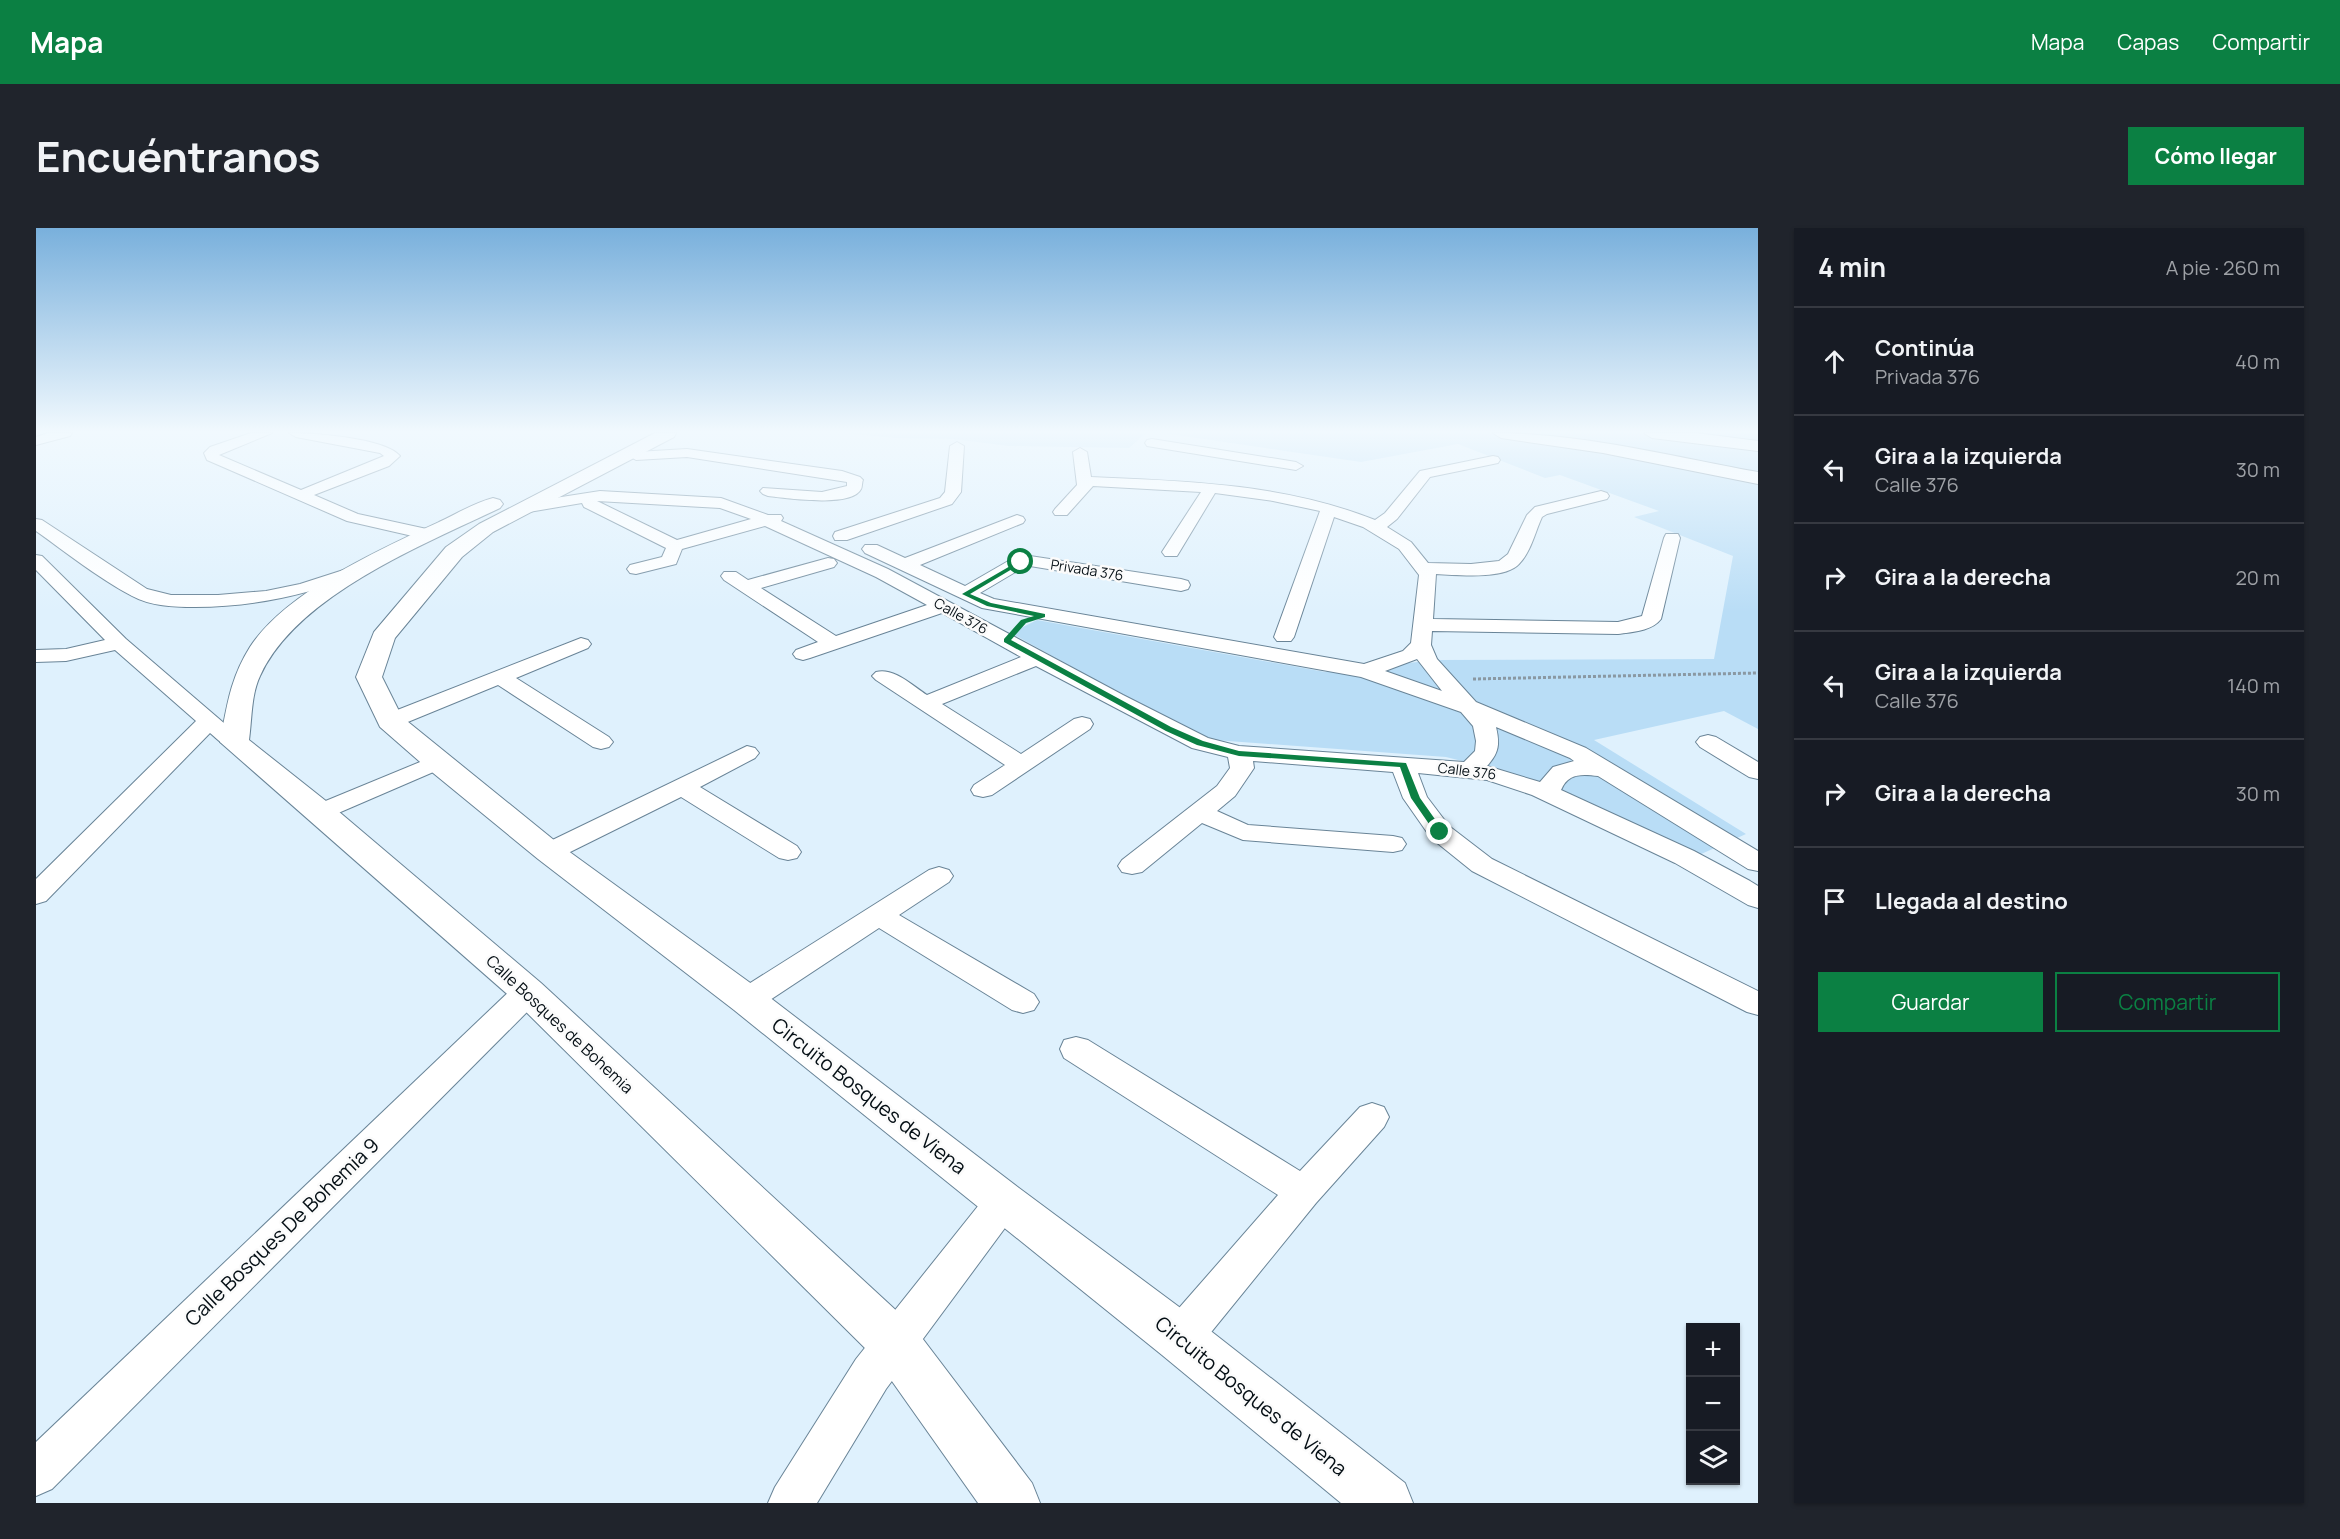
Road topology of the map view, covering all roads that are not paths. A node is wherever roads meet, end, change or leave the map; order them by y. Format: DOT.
graph roads {
  1 [pos="291,492"];
  2 [pos="308,492"];
  3 [pos="553,492"];
  4 [pos="563,492"];
  5 [pos="600,492"];
  6 [pos="697,492"];
  7 [pos="736,492"];
  8 [pos="780,492"];
  9 [pos="846,492"];
  10 [pos="953,492"];
  11 [pos="1079,492"];
  12 [pos="1208,492"];
  13 [pos="1248,492"];
  14 [pos="1270,492"];
  15 [pos="1410,492"];
  16 [pos="1268,495"];
  17 [pos="299,496"];
  18 [pos="1601,496"];
  19 [pos="590,504"];
  20 [pos="523,508"];
  21 [pos="1329,509"];
  22 [pos="1061,512"];
  23 [pos="791,514"];
  24 [pos="769,520"];
  25 [pos="1017,520"];
  26 [pos="36,524"];
  27 [pos="1376,528"];
  28 [pos="430,535"];
  29 [pos="841,536"];
  30 [pos="1672,538"];
  31 [pos="675,546"];
  32 [pos="1171,552"];
  33 [pos="36,560"];
  34 [pos="828,563"];
  35 [pos="906,564"];
  36 [pos="366,567"];
  37 [pos="1425,568"];
  38 [pos="636,569"];
  39 [pos="1181,585"];
  40 [pos="965,594"];
  41 [pos="944,606"];
  42 [pos="1042,615"];
  43 [pos="1422,635"];
  44 [pos="1284,637"];
  45 [pos="1006,640"];
  46 [pos="119,643"];
  47 [pos="833,643"];
  48 [pos="581,644"];
  49 [pos="803,654"];
  50 [pos="36,656"];
  51 [pos="1037,658"];
  52 [pos="1365,672"];
  53 [pos="883,676"];
  54 [pos="500,677"];
  55 [pos="925,703"];
  56 [pos="1467,707"];
  57 [pos="390,721"];
  58 [pos="1082,724"];
  59 [pos="222,731"];
  60 [pos="601,742"];
  61 [pos="1708,742"];
  62 [pos="747,753"];
  63 [pos="1239,753"];
  64 [pos="437,762"];
  65 [pos="1022,765"];
  66 [pos="1403,765"];
  67 [pos="1606,769"];
  68 [pos="1470,770"];
  69 [pos="1758,772"];
  70 [pos="681,786"];
  71 [pos="982,790"];
  72 [pos="1546,793"];
  73 [pos="320,812"];
  74 [pos="1200,813"];
  75 [pos="1393,844"];
  76 [pos="549,852"];
  77 [pos="788,852"];
  78 [pos="1758,863"];
  79 [pos="1132,866"];
  80 [pos="939,876"];
  81 [pos="36,895"];
  82 [pos="1758,899"];
  83 [pos="879,915"];
  84 [pos="528,992"];
  85 [pos="747,1000"];
  86 [pos="1023,1002"];
  87 [pos="1758,1004"];
  88 [pos="1076,1049"];
  89 [pos="1372,1117"];
  90 [pos="1303,1191"];
  91 [pos="1002,1202"];
  92 [pos="1180,1338"];
  93 [pos="896,1343"];
  94 [pos="36,1473"];
  95 [pos="791,1503"];
  96 [pos="1012,1503"];
  97 [pos="1385,1503"];
  1 -- 17 [label="street"];
  2 -- 17 [label="street"];
  3 -- 28 [label="main road"];
  4 -- 20 [label="main road"];
  5 -- 20 [label="street, Calle 376"];
  6 -- 24 [label="street, Calle 376"];
  7 -- 23 [label="street, Calle 376"];
  8 -- 9 [label="street"];
  10 -- 29 [label="street"];
  11 -- 22 [label="street"];
  12 -- 32 [label="street"];
  13 -- 16 [label="street"];
  14 -- 16 [label="street"];
  15 -- 27 [label="street"];
  16 -- 21 [label="street"];
  17 -- 28 [label="street"];
  18 -- 37 [label="street"];
  19 -- 31 [label="street"];
  20 -- 57 [label="main road, Circuito Bosques de Viena"];
  21 -- 27 [label="street"];
  21 -- 44 [label="street"];
  23 -- 24 [label="street"];
  23 -- 29 [label="street, Calle 376"];
  24 -- 31 [label="street"];
  24 -- 41 [label="street, Calle 376"];
  25 -- 35 [label="street"];
  26 -- 36 [label="street"];
  27 -- 37 [label="street"];
  28 -- 36 [label="main road"];
  29 -- 35 [label="street, Calle 376"];
  30 -- 43 [label="street"];
  31 -- 38 [label="street"];
  33 -- 46 [label="street"];
  34 -- 47 [label="street"];
  35 -- 40 [label="street, Calle 376"];
  36 -- 59 [label="main road"];
  37 -- 43 [label="street"];
  39 -- 40 [label="street, Privada 376"];
  40 -- 42 [label="street, Calle 376"];
  41 -- 45 [label="street, Calle 376"];
  41 -- 47 [label="street"];
  42 -- 45 [label="street"];
  42 -- 52 [label="street, Calle 376"];
  43 -- 52 [label="street"];
  43 -- 56 [label="street"];
  45 -- 51 [label="street, Calle 376"];
  46 -- 50 [label="street"];
  46 -- 59 [label="street"];
  47 -- 49 [label="street"];
  48 -- 54 [label="street"];
  51 -- 55 [label="street"];
  51 -- 63 [label="street, Calle 376"];
  52 -- 56 [label="street, Calle 376"];
  53 -- 55 [label="street"];
  54 -- 57 [label="street"];
  54 -- 60 [label="street"];
  55 -- 65 [label="street"];
  56 -- 67 [label="street, Calle 376"];
  56 -- 68 [label="street"];
  57 -- 64 [label="main road, Circuito Bosques de Viena"];
  58 -- 65 [label="street"];
  59 -- 73 [label="main road, Calle Bosques de Bohemia"];
  59 -- 81 [label="street"];
  61 -- 69 [label="street"];
  62 -- 70 [label="street"];
  63 -- 66 [label="street, Calle 376"];
  63 -- 74 [label="street"];
  64 -- 73 [label="street"];
  64 -- 76 [label="main road, Circuito Bosques de Viena"];
  65 -- 71 [label="street"];
  66 -- 68 [label="street, Calle 376"];
  66 -- 87 [label="street"];
  67 -- 72 [label="street"];
  67 -- 78 [label="street, Calle 376"];
  68 -- 72 [label="street, Calle 376"];
  70 -- 76 [label="street"];
  70 -- 77 [label="street"];
  72 -- 82 [label="street, Calle 376"];
  73 -- 84 [label="main road, Calle Bosques de Bohemia"];
  74 -- 75 [label="street"];
  74 -- 79 [label="street"];
  76 -- 85 [label="main road, Circuito Bosques de Viena"];
  80 -- 83 [label="street"];
  83 -- 85 [label="street"];
  83 -- 86 [label="street"];
  84 -- 93 [label="main road, Calle Bosques de Bohemia"];
  84 -- 94 [label="street, Calle Bosques De Bohemia 9"];
  85 -- 91 [label="main road, Circuito Bosques de Viena"];
  88 -- 90 [label="street"];
  89 -- 90 [label="street"];
  90 -- 92 [label="street"];
  91 -- 92 [label="main road, Circuito Bosques de Viena"];
  91 -- 93 [label="street"];
  92 -- 97 [label="main road, Circuito Bosques de Viena"];
  93 -- 95 [label="street"];
  93 -- 96 [label="main road, Calle Bosques de Bohemia"];
}
